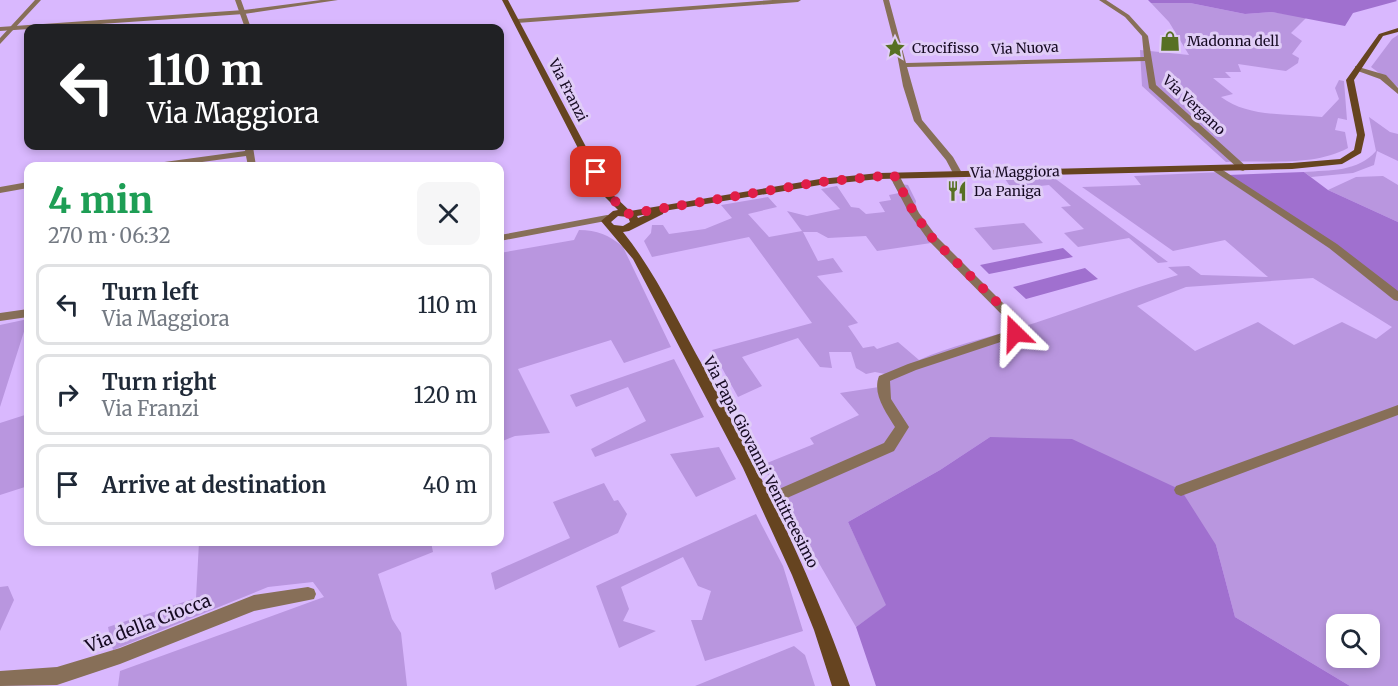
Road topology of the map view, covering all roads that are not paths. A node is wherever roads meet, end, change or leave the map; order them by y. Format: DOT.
graph roads {
  1 [pos="38,0"];
  2 [pos="238,0"];
  3 [pos="335,0"];
  4 [pos="506,0"];
  5 [pos="798,0"];
  6 [pos="886,0"];
  7 [pos="1102,0"];
  8 [pos="774,1"];
  9 [pos="244,12"];
  10 [pos="517,21"];
  11 [pos="71,24"];
  12 [pos="247,24"];
  13 [pos="24,27"];
  14 [pos="13,28"];
  15 [pos="0,29"];
  16 [pos="1398,30"];
  17 [pos="0,42"];
  18 [pos="1148,59"];
  19 [pos="903,65"];
  20 [pos="1358,68"];
  21 [pos="1398,92"];
  22 [pos="244,150"];
  23 [pos="179,162"];
  24 [pos="1215,168"];
  25 [pos="1243,168"];
  26 [pos="957,173"];
  27 [pos="894,175"];
  28 [pos="24,186"];
  29 [pos="0,190"];
  30 [pos="606,193"];
  31 [pos="709,201"];
  32 [pos="628,213"];
  33 [pos="610,223"];
  34 [pos="634,224"];
  35 [pos="504,237"];
  36 [pos="638,258"];
  37 [pos="1398,297"];
  38 [pos="24,314"];
  39 [pos="0,317"];
  40 [pos="1398,410"];
  41 [pos="1181,490"];
  42 [pos="766,501"];
  43 [pos="308,594"];
  44 [pos="0,680"];
  45 [pos="841,686"];
  1 -- 14 [label="street"];
  2 -- 9 [label="street"];
  3 -- 9 [label="street"];
  4 -- 10 [label="main road, Via Franzi"];
  5 -- 8 [label="street"];
  6 -- 19 [label="street"];
  7 -- 18 [label="street, Via Vergano"];
  8 -- 10 [label="street"];
  9 -- 11 [label="street"];
  9 -- 12 [label="street"];
  10 -- 30 [label="main road, Via Franzi"];
  13 -- 14 [label="street"];
  14 -- 15 [label="street"];
  14 -- 17 [label="street"];
  16 -- 20 [label="main road, Via Maggiora"];
  18 -- 19 [label="street, Via Nuova"];
  18 -- 25 [label="street, Via Vergano"];
  19 -- 26 [label="street"];
  20 -- 21 [label="street"];
  20 -- 25 [label="main road, Via Maggiora"];
  22 -- 23 [label="street"];
  24 -- 25 [label="main road, Via Maggiora"];
  24 -- 26 [label="main road, Via Maggiora"];
  24 -- 37 [label="street"];
  26 -- 27 [label="main road, Via Maggiora"];
  27 -- 31 [label="main road, Via Maggiora"];
  27 -- 42 [label="street"];
  28 -- 29 [label="street"];
  30 -- 32 [label="main road, Via Franzi"];
  30 -- 33 [label="main road, Via Franzi"];
  31 -- 32 [label="main road, Via Maggiora"];
  31 -- 34 [label="main road, Via Maggiora"];
  32 -- 33 [label="main road, Via Maggiora"];
  32 -- 34 [label="main road, Via Franzi"];
  33 -- 34 [label="main road, Via Maggiora"];
  33 -- 35 [label="street"];
  33 -- 36 [label="main road, Via Papa Giovanni Ventitreesimo"];
  34 -- 36 [label="main road, Via Papa Giovanni Ventitreesimo"];
  36 -- 42 [label="main road, Via Papa Giovanni Ventitreesimo"];
  38 -- 39 [label="street"];
  40 -- 41 [label="street"];
  42 -- 45 [label="main road, Via Papa Giovanni Ventitreesimo"];
  43 -- 44 [label="street, Via della Ciocca"];
}
